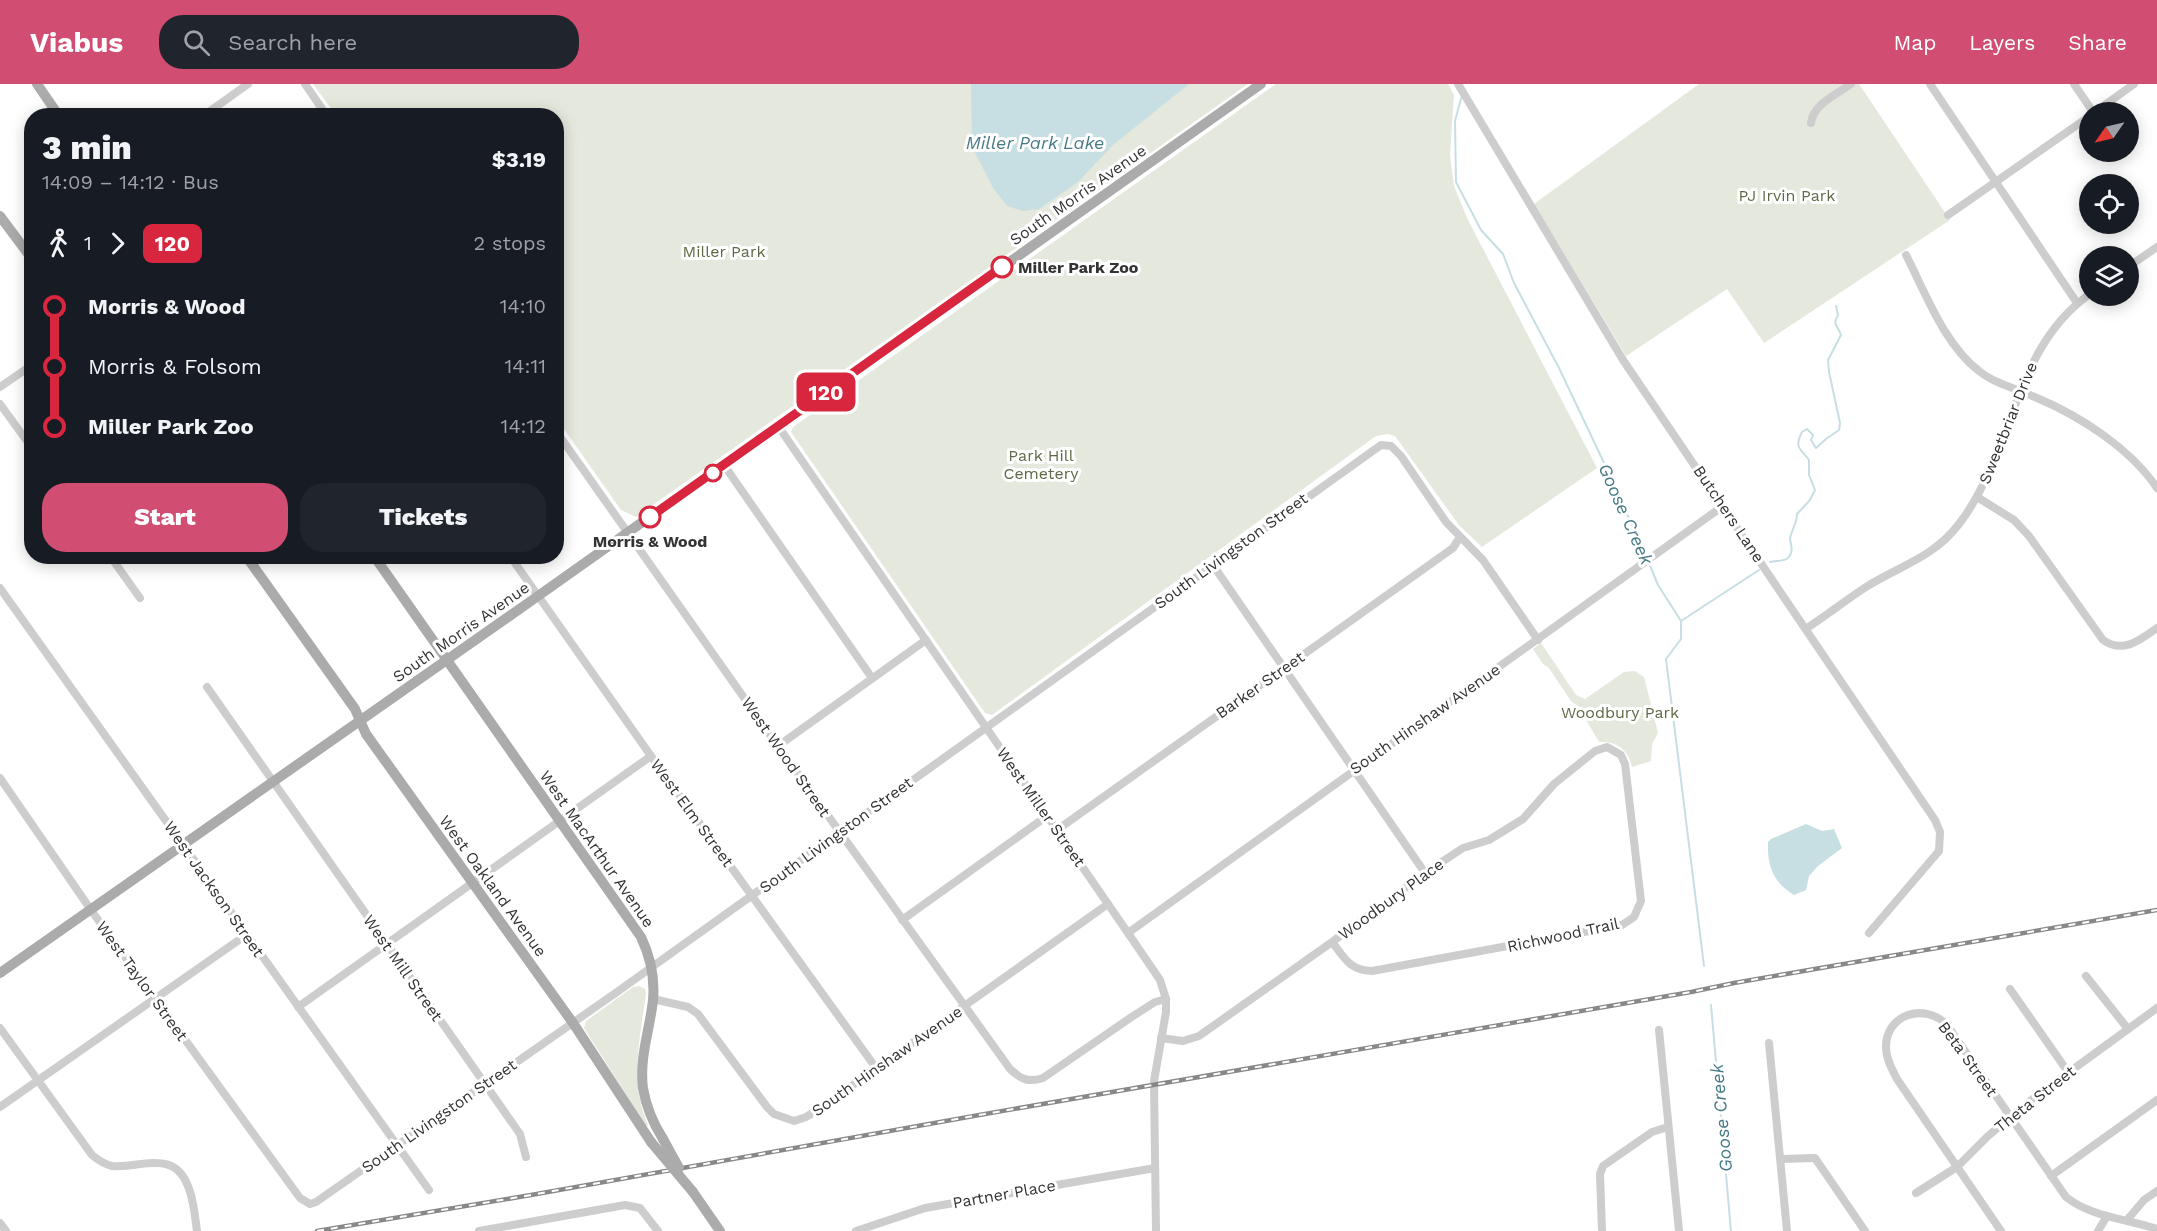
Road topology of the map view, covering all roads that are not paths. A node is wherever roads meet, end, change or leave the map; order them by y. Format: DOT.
graph roads {
  1 [pos="38,84"];
  2 [pos="248,84"];
  3 [pos="304,84"];
  4 [pos="1261,84"];
  5 [pos="1851,84"];
  6 [pos="1930,84"];
  7 [pos="2074,84"];
  8 [pos="2134,84"];
  9 [pos="1459,85"];
  10 [pos="2087,102"];
  11 [pos="2108,102"];
  12 [pos="54,108"];
  13 [pos="214,108"];
  14 [pos="321,108"];
  15 [pos="1811,123"];
  16 [pos="2079,124"];
  17 [pos="1995,182"];
  18 [pos="1948,215"];
  19 [pos="0,216"];
  20 [pos="2157,247"];
  21 [pos="24,248"];
  22 [pos="1906,255"];
  23 [pos="2139,259"];
  24 [pos="2077,303"];
  25 [pos="24,370"];
  26 [pos="0,387"];
  27 [pos="2020,391"];
  28 [pos="0,404"];
  29 [pos="778,426"];
  30 [pos="24,437"];
  31 [pos="564,442"];
  32 [pos="724,465"];
  33 [pos="2157,488"];
  34 [pos="1977,497"];
  35 [pos="1723,506"];
  36 [pos="628,533"];
  37 [pos="1461,537"];
  38 [pos="116,564"];
  39 [pos="252,564"];
  40 [pos="380,564"];
  41 [pos="516,564"];
  42 [pos="1213,565"];
  43 [pos="0,588"];
  44 [pos="538,596"];
  45 [pos="140,598"];
  46 [pos="1807,628"];
  47 [pos="2157,628"];
  48 [pos="926,640"];
  49 [pos="1538,640"];
  50 [pos="448,660"];
  51 [pos="1284,668"];
  52 [pos="872,678"];
  53 [pos="207,687"];
  54 [pos="361,722"];
  55 [pos="986,728"];
  56 [pos="778,746"];
  57 [pos="1615,750"];
  58 [pos="651,756"];
  59 [pos="1354,769"];
  60 [pos="0,778"];
  61 [pos="274,782"];
  62 [pos="1047,816"];
  63 [pos="560,820"];
  64 [pos="1057,830"];
  65 [pos="840,832"];
  66 [pos="183,846"];
  67 [pos="1425,873"];
  68 [pos="471,882"];
  69 [pos="752,896"];
  70 [pos="1108,904"];
  71 [pos="91,910"];
  72 [pos="902,920"];
  73 [pos="1128,933"];
  74 [pos="1869,933"];
  75 [pos="246,935"];
  76 [pos="1332,942"];
  77 [pos="386,944"];
  78 [pos="651,968"];
  79 [pos="0,973"];
  80 [pos="2086,976"];
  81 [pos="2010,989"];
  82 [pos="156,998"];
  83 [pos="653,999"];
  84 [pos="1166,999"];
  85 [pos="965,1006"];
  86 [pos="298,1007"];
  87 [pos="2157,1008"];
  88 [pos="573,1023"];
  89 [pos="0,1028"];
  90 [pos="2128,1029"];
  91 [pos="1659,1030"];
  92 [pos="1161,1038"];
  93 [pos="1769,1043"];
  94 [pos="876,1068"];
  95 [pos="2067,1072"];
  96 [pos="38,1081"];
  97 [pos="484,1083"];
  98 [pos="2157,1100"];
  99 [pos="0,1107"];
  100 [pos="2009,1117"];
  101 [pos="1668,1127"];
  102 [pos="397,1145"];
  103 [pos="526,1157"];
  104 [pos="1780,1159"];
  105 [pos="1957,1167"];
  106 [pos="1155,1168"];
  107 [pos="2050,1176"];
  108 [pos="288,1182"];
  109 [pos="429,1190"];
  110 [pos="2157,1191"];
  111 [pos="693,1192"];
  112 [pos="1916,1193"];
  113 [pos="2107,1216"];
  114 [pos="2127,1220"];
  115 [pos="0,1223"];
  116 [pos="2157,1229"];
  117 [pos="494,1230"];
  118 [pos="6,1231"];
  119 [pos="197,1231"];
  120 [pos="479,1231"];
  121 [pos="658,1231"];
  122 [pos="720,1231"];
  123 [pos="856,1231"];
  124 [pos="1156,1231"];
  125 [pos="1602,1231"];
  126 [pos="1679,1231"];
  127 [pos="1787,1231"];
  128 [pos="1865,1231"];
  129 [pos="2001,1231"];
  130 [pos="2098,1231"];
  1 -- 12 [label="main road"];
  2 -- 13 [label="street"];
  3 -- 14 [label="street"];
  4 -- 29 [label="main road, South Morris Avenue"];
  5 -- 15 [label="street"];
  6 -- 17 [label="street"];
  7 -- 10 [label="street"];
  8 -- 11 [label="street"];
  9 -- 35 [label="street, Butchers Lane"];
  16 -- 17 [label="street"];
  17 -- 18 [label="street"];
  17 -- 24 [label="street"];
  19 -- 21 [label="main road"];
  20 -- 23 [label="street"];
  22 -- 27 [label="street"];
  24 -- 27 [label="street, Sweetbriar Drive"];
  25 -- 26 [label="street"];
  27 -- 33 [label="street"];
  27 -- 34 [label="street, Sweetbriar Drive"];
  28 -- 30 [label="street"];
  29 -- 32 [label="main road, South Morris Avenue"];
  29 -- 48 [label="street, West Miller Street"];
  31 -- 36 [label="street, West Wood Street"];
  32 -- 36 [label="main road, South Morris Avenue"];
  32 -- 52 [label="street"];
  34 -- 46 [label="street, Sweetbriar Drive"];
  34 -- 47 [label="street"];
  35 -- 46 [label="street, Butchers Lane"];
  35 -- 49 [label="street, South Hinshaw Avenue"];
  36 -- 44 [label="main road, South Morris Avenue"];
  36 -- 56 [label="street, West Wood Street"];
  37 -- 42 [label="street, South Livingston Street"];
  37 -- 49 [label="street"];
  37 -- 51 [label="street, Barker Street"];
  38 -- 45 [label="street"];
  39 -- 54 [label="main road, West Oakland Avenue"];
  40 -- 50 [label="main road, West MacArthur Avenue"];
  41 -- 44 [label="street, West Elm Street"];
  42 -- 51 [label="street"];
  42 -- 55 [label="street, South Livingston Street"];
  43 -- 66 [label="street, West Jackson Street"];
  44 -- 50 [label="main road, South Morris Avenue"];
  44 -- 58 [label="street, West Elm Street"];
  46 -- 74 [label="street, Butchers Lane"];
  48 -- 52 [label="street"];
  48 -- 55 [label="street, West Miller Street"];
  49 -- 59 [label="street, South Hinshaw Avenue"];
  50 -- 54 [label="main road, South Morris Avenue"];
  50 -- 63 [label="main road, West MacArthur Avenue"];
  51 -- 59 [label="street"];
  51 -- 64 [label="street, Barker Street"];
  52 -- 56 [label="street"];
  53 -- 61 [label="street, West Mill Street"];
  54 -- 61 [label="main road, South Morris Avenue"];
  54 -- 68 [label="main road, West Oakland Avenue"];
  55 -- 62 [label="street, West Miller Street"];
  55 -- 65 [label="street, South Livingston Street"];
  56 -- 65 [label="street, West Wood Street"];
  57 -- 67 [label="street, Woodbury Place"];
  57 -- 76 [label="street, Richwood Trail"];
  58 -- 63 [label="street"];
  58 -- 69 [label="street, West Elm Street"];
  59 -- 67 [label="street"];
  59 -- 73 [label="street, South Hinshaw Avenue"];
  60 -- 71 [label="street, West Taylor Street"];
  61 -- 66 [label="main road, South Morris Avenue"];
  61 -- 77 [label="street, West Mill Street"];
  62 -- 64 [label="street, West Miller Street"];
  62 -- 72 [label="street"];
  63 -- 68 [label="street"];
  63 -- 78 [label="main road, West MacArthur Avenue"];
  64 -- 70 [label="street, West Miller Street"];
  65 -- 69 [label="street, South Livingston Street"];
  65 -- 72 [label="street, West Wood Street"];
  66 -- 71 [label="main road, South Morris Avenue"];
  66 -- 75 [label="street, West Jackson Street"];
  67 -- 76 [label="street, Woodbury Place"];
  68 -- 77 [label="street"];
  68 -- 88 [label="main road, West Oakland Avenue"];
  69 -- 78 [label="street, South Livingston Street"];
  69 -- 94 [label="street, West Elm Street"];
  70 -- 73 [label="street, West Miller Street"];
  70 -- 85 [label="street, South Hinshaw Avenue"];
  71 -- 79 [label="main road, South Morris Avenue"];
  71 -- 82 [label="street, West Taylor Street"];
  72 -- 85 [label="street, West Wood Street"];
  73 -- 84 [label="street, West Miller Street"];
  75 -- 82 [label="street"];
  75 -- 86 [label="street, West Jackson Street"];
  76 -- 92 [label="street, Woodbury Place"];
  77 -- 86 [label="street"];
  77 -- 97 [label="street, West Mill Street"];
  78 -- 83 [label="main road, West MacArthur Avenue"];
  78 -- 88 [label="street, South Livingston Street"];
  80 -- 90 [label="street"];
  81 -- 95 [label="street"];
  82 -- 96 [label="street"];
  82 -- 108 [label="street, West Taylor Street"];
  83 -- 94 [label="street, South Hinshaw Avenue"];
  83 -- 111 [label="main road, West MacArthur Avenue, bridge"];
  84 -- 85 [label="street, West Wood Street"];
  84 -- 92 [label="street, West Miller Street"];
  85 -- 94 [label="street, South Hinshaw Avenue"];
  86 -- 102 [label="street, West Jackson Street"];
  87 -- 90 [label="street, Theta Street"];
  88 -- 97 [label="street, South Livingston Street"];
  88 -- 111 [label="main road, West Oakland Avenue, bridge"];
  89 -- 96 [label="street"];
  90 -- 95 [label="street, Theta Street"];
  91 -- 101 [label="street"];
  92 -- 106 [label="street, West Miller Street"];
  93 -- 104 [label="street"];
  95 -- 100 [label="street, Theta Street"];
  96 -- 99 [label="street"];
  96 -- 119 [label="street"];
  97 -- 102 [label="street, South Livingston Street"];
  97 -- 103 [label="street, West Mill Street"];
  98 -- 107 [label="street"];
  100 -- 105 [label="street, Theta Street"];
  100 -- 105 [label="street, Beta Street"];
  100 -- 107 [label="street, Beta Street"];
  101 -- 125 [label="street"];
  101 -- 126 [label="street"];
  102 -- 108 [label="street, South Livingston Street"];
  102 -- 109 [label="street, West Jackson Street"];
  104 -- 127 [label="street"];
  104 -- 128 [label="street"];
  105 -- 112 [label="street, Theta Street"];
  105 -- 129 [label="street, Beta Street"];
  106 -- 123 [label="street, Partner Place"];
  106 -- 124 [label="street, West Miller Street"];
  107 -- 113 [label="street, Beta Street"];
  110 -- 114 [label="street"];
  111 -- 122 [label="main road, West Oakland Avenue"];
  113 -- 114 [label="street, Beta Street"];
  113 -- 130 [label="street"];
  114 -- 116 [label="street, Beta Street"];
  115 -- 118 [label="street"];
  117 -- 120 [label="street"];
  117 -- 121 [label="street"];
}
